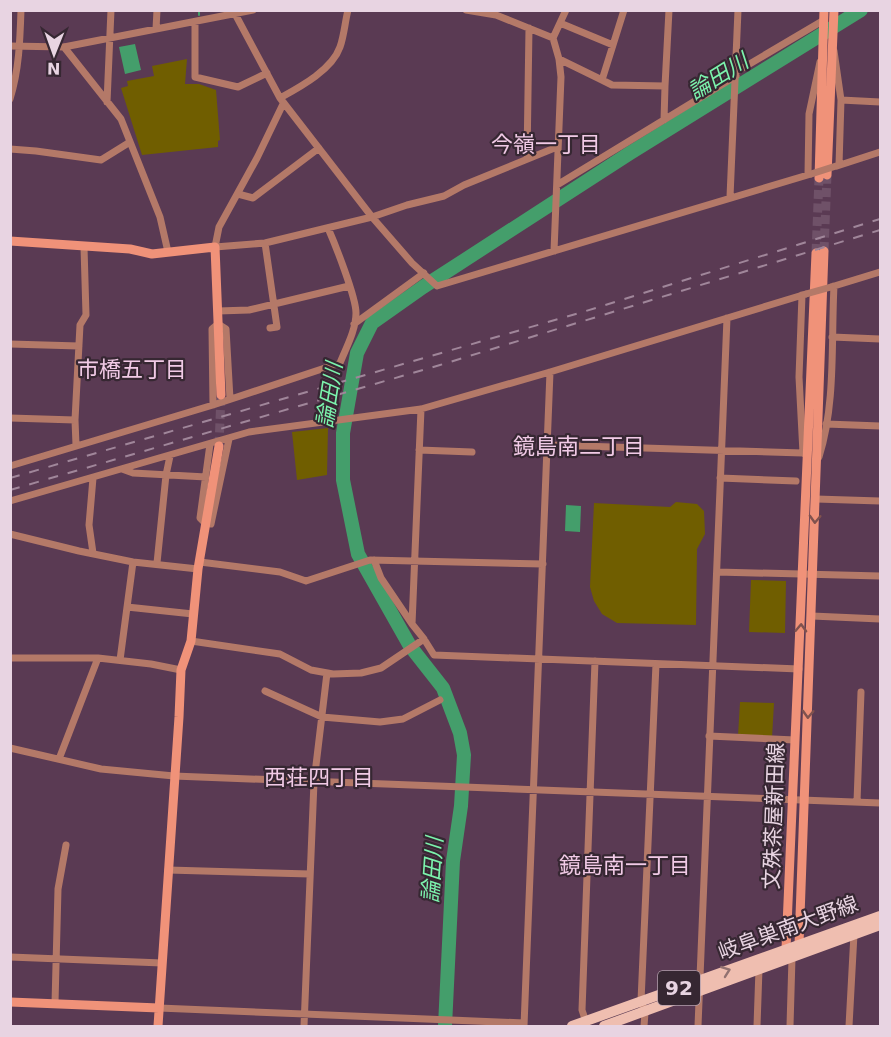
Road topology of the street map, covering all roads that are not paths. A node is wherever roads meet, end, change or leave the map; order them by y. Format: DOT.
graph roads {
  1 [pos="21,10"];
  2 [pos="111,10"];
  3 [pos="157,10"];
  4 [pos="253,10"];
  5 [pos="348,10"];
  6 [pos="466,10"];
  7 [pos="566,10"];
  8 [pos="624,10"];
  9 [pos="669,10"];
  10 [pos="738,10"];
  11 [pos="234,12"];
  12 [pos="834,13"];
  13 [pos="824,17"];
  14 [pos="195,22"];
  15 [pos="560,23"];
  16 [pos="530,28"];
  17 [pos="156,29"];
  18 [pos="110,38"];
  19 [pos="553,38"];
  20 [pos="613,45"];
  21 [pos="828,45"];
  22 [pos="10,46"];
  23 [pos="20,47"];
  24 [pos="64,47"];
  25 [pos="559,59"];
  26 [pos="267,73"];
  27 [pos="736,74"];
  28 [pos="602,80"];
  29 [pos="665,86"];
  30 [pos="10,99"];
  31 [pos="841,100"];
  32 [pos="282,101"];
  33 [pos="107,102"];
  34 [pos="880,102"];
  35 [pos="664,120"];
  36 [pos="130,142"];
  37 [pos="557,147"];
  38 [pos="319,148"];
  39 [pos="10,149"];
  40 [pos="880,152"];
  41 [pos="527,158"];
  42 [pos="838,166"];
  43 [pos="816,175"];
  44 [pos="557,188"];
  45 [pos="238,194"];
  46 [pos="730,197"];
  47 [pos="372,217"];
  48 [pos="328,228"];
  49 [pos="10,242"];
  50 [pos="265,243"];
  51 [pos="84,247"];
  52 [pos="215,247"];
  53 [pos="554,251"];
  54 [pos="168,252"];
  55 [pos="880,272"];
  56 [pos="424,273"];
  57 [pos="349,286"];
  58 [pos="832,287"];
  59 [pos="804,295"];
  60 [pos="274,304"];
  61 [pos="218,311"];
  62 [pos="727,318"];
  63 [pos="218,324"];
  64 [pos="354,324"];
  65 [pos="270,328"];
  66 [pos="832,337"];
  67 [pos="880,339"];
  68 [pos="10,344"];
  69 [pos="80,346"];
  70 [pos="550,372"];
  71 [pos="225,397"];
  72 [pos="213,405"];
  73 [pos="420,409"];
  74 [pos="10,418"];
  75 [pos="75,420"];
  76 [pos="826,424"];
  77 [pos="880,426"];
  78 [pos="229,439"];
  79 [pos="76,445"];
  80 [pos="215,445"];
  81 [pos="548,445"];
  82 [pos="419,450"];
  83 [pos="722,450"];
  84 [pos="472,452"];
  85 [pos="805,454"];
  86 [pos="170,456"];
  87 [pos="817,462"];
  88 [pos="10,466"];
  89 [pos="123,470"];
  90 [pos="166,475"];
  91 [pos="206,477"];
  92 [pos="93,478"];
  93 [pos="720,478"];
  94 [pos="796,481"];
  95 [pos="816,499"];
  96 [pos="10,501"];
  97 [pos="880,501"];
  98 [pos="205,523"];
  99 [pos="10,534"];
  100 [pos="93,553"];
  101 [pos="372,560"];
  102 [pos="414,560"];
  103 [pos="133,562"];
  104 [pos="157,563"];
  105 [pos="543,564"];
  106 [pos="199,565"];
  107 [pos="717,572"];
  108 [pos="808,574"];
  109 [pos="880,576"];
  110 [pos="127,607"];
  111 [pos="193,614"];
  112 [pos="812,616"];
  113 [pos="880,619"];
  114 [pos="412,624"];
  115 [pos="422,640"];
  116 [pos="191,641"];
  117 [pos="10,658"];
  118 [pos="98,658"];
  119 [pos="539,659"];
  120 [pos="120,660"];
  121 [pos="596,661"];
  122 [pos="656,664"];
  123 [pos="713,666"];
  124 [pos="799,669"];
  125 [pos="181,670"];
  126 [pos="327,674"];
  127 [pos="265,691"];
  128 [pos="861,692"];
  129 [pos="440,700"];
  130 [pos="322,717"];
  131 [pos="709,736"];
  132 [pos="795,740"];
  133 [pos="10,748"];
  134 [pos="59,759"];
  135 [pos="174,776"];
  136 [pos="314,782"];
  137 [pos="535,790"];
  138 [pos="591,791"];
  139 [pos="650,793"];
  140 [pos="707,795"];
  141 [pos="799,799"];
  142 [pos="857,802"];
  143 [pos="880,803"];
  144 [pos="66,845"];
  145 [pos="168,870"];
  146 [pos="310,874"];
  147 [pos="880,916"];
  148 [pos="880,925"];
  149 [pos="854,934"];
  150 [pos="799,944"];
  151 [pos="789,954"];
  152 [pos="10,957"];
  153 [pos="55,959"];
  154 [pos="162,963"];
  155 [pos="759,969"];
  156 [pos="699,980"];
  157 [pos="699,992"];
  158 [pos="10,1002"];
  159 [pos="55,1004"];
  160 [pos="643,1007"];
  161 [pos="159,1008"];
  162 [pos="304,1014"];
  163 [pos="586,1022"];
  164 [pos="524,1025"];
  165 [pos="158,1026"];
  166 [pos="304,1026"];
  167 [pos="572,1026"];
  168 [pos="604,1026"];
  169 [pos="644,1026"];
  170 [pos="698,1026"];
  171 [pos="757,1026"];
  172 [pos="790,1026"];
  173 [pos="849,1026"];
  1 -- 23 [label="street"];
  2 -- 18 [label="street"];
  3 -- 17 [label="street"];
  4 -- 11 [label="street"];
  5 -- 32 [label="street"];
  6 -- 16 [label="street"];
  7 -- 15 [label="street"];
  8 -- 20 [label="street"];
  9 -- 29 [label="street"];
  10 -- 27 [label="street"];
  11 -- 14 [label="street"];
  11 -- 26 [label="street"];
  12 -- 21 [label="main road"];
  13 -- 21 [label="main road"];
  13 -- 27 [label="street"];
  14 -- 17 [label="street"];
  14 -- 26 [label="street"];
  15 -- 19 [label="street"];
  15 -- 20 [label="street"];
  16 -- 19 [label="street"];
  16 -- 41 [label="street"];
  17 -- 18 [label="street"];
  18 -- 24 [label="street"];
  18 -- 33 [label="street"];
  19 -- 25 [label="street"];
  20 -- 28 [label="street"];
  21 -- 31 [label="street"];
  21 -- 43 [label="main road"];
  21 -- 43 [label="street"];
  22 -- 23 [label="street"];
  23 -- 24 [label="street"];
  23 -- 30 [label="street"];
  24 -- 33 [label="street"];
  25 -- 28 [label="street"];
  25 -- 37 [label="street"];
  26 -- 32 [label="street"];
  27 -- 35 [label="street"];
  27 -- 46 [label="street"];
  28 -- 29 [label="street"];
  29 -- 35 [label="street"];
  31 -- 34 [label="street"];
  31 -- 42 [label="street"];
  32 -- 38 [label="street"];
  32 -- 45 [label="street"];
  33 -- 36 [label="street"];
  35 -- 44 [label="street"];
  36 -- 39 [label="street"];
  36 -- 54 [label="street"];
  37 -- 41 [label="street"];
  37 -- 44 [label="street"];
  38 -- 45 [label="street"];
  38 -- 47 [label="street"];
  40 -- 42 [label="street"];
  41 -- 47 [label="street"];
  42 -- 43 [label="street, bridge"];
  43 -- 46 [label="street"];
  44 -- 53 [label="street"];
  45 -- 52 [label="street"];
  46 -- 53 [label="street"];
  47 -- 48 [label="street"];
  47 -- 56 [label="street"];
  48 -- 50 [label="street"];
  48 -- 57 [label="street"];
  49 -- 51 [label="main road"];
  50 -- 52 [label="street"];
  50 -- 60 [label="street"];
  51 -- 54 [label="main road"];
  51 -- 69 [label="street"];
  52 -- 54 [label="main road"];
  52 -- 61 [label="main road"];
  53 -- 56 [label="street"];
  55 -- 58 [label="street"];
  56 -- 64 [label="street"];
  57 -- 60 [label="street"];
  57 -- 64 [label="street"];
  58 -- 59 [label="street, bridge"];
  58 -- 66 [label="street"];
  59 -- 62 [label="street"];
  59 -- 85 [label="street"];
  60 -- 61 [label="street"];
  60 -- 65 [label="street"];
  61 -- 63 [label="main road"];
  62 -- 70 [label="street"];
  62 -- 83 [label="street"];
  63 -- 71 [label="main road"];
  63 -- 72 [label="street"];
  64 -- 71 [label="street"];
  66 -- 67 [label="street"];
  66 -- 76 [label="street"];
  68 -- 69 [label="street"];
  69 -- 75 [label="street"];
  70 -- 73 [label="street"];
  70 -- 81 [label="street"];
  71 -- 72 [label="street"];
  72 -- 79 [label="street"];
  73 -- 78 [label="street"];
  73 -- 82 [label="street"];
  74 -- 75 [label="street"];
  75 -- 79 [label="street"];
  76 -- 77 [label="street"];
  76 -- 87 [label="street"];
  78 -- 80 [label="street"];
  78 -- 98 [label="street"];
  79 -- 88 [label="street"];
  80 -- 86 [label="street"];
  80 -- 91 [label="street"];
  80 -- 98 [label="main road"];
  81 -- 83 [label="street"];
  81 -- 105 [label="street"];
  82 -- 84 [label="street"];
  82 -- 102 [label="street"];
  83 -- 85 [label="street"];
  83 -- 93 [label="street"];
  85 -- 87 [label="main road, 文殊茶屋新田線"];
  85 -- 108 [label="main road, 文殊茶屋新田線"];
  86 -- 89 [label="street"];
  86 -- 90 [label="street"];
  87 -- 95 [label="main road, 文殊茶屋新田線"];
  89 -- 90 [label="street"];
  89 -- 92 [label="street"];
  90 -- 91 [label="street"];
  90 -- 104 [label="street"];
  91 -- 98 [label="street"];
  92 -- 96 [label="street"];
  92 -- 100 [label="street"];
  93 -- 94 [label="street"];
  93 -- 107 [label="street"];
  95 -- 97 [label="street"];
  95 -- 108 [label="main road, 文殊茶屋新田線, one-way"];
  98 -- 106 [label="main road"];
  99 -- 100 [label="street"];
  100 -- 103 [label="street"];
  101 -- 102 [label="street"];
  101 -- 106 [label="street"];
  101 -- 114 [label="street"];
  102 -- 105 [label="street"];
  102 -- 114 [label="street"];
  103 -- 104 [label="street"];
  103 -- 110 [label="street"];
  104 -- 106 [label="street"];
  105 -- 119 [label="street"];
  106 -- 111 [label="main road"];
  107 -- 108 [label="street"];
  107 -- 123 [label="street"];
  108 -- 109 [label="street"];
  108 -- 112 [label="main road, 文殊茶屋新田線"];
  124 -- 108 [label="main road, 文殊茶屋新田線, one-way"];
  110 -- 111 [label="street"];
  110 -- 120 [label="street"];
  111 -- 116 [label="main road"];
  112 -- 113 [label="street"];
  112 -- 141 [label="main road, 文殊茶屋新田線, one-way"];
  114 -- 115 [label="street"];
  115 -- 119 [label="street"];
  115 -- 126 [label="street"];
  116 -- 125 [label="main road"];
  116 -- 126 [label="street"];
  117 -- 118 [label="street"];
  118 -- 120 [label="street"];
  118 -- 134 [label="street"];
  119 -- 121 [label="street"];
  119 -- 137 [label="street"];
  120 -- 125 [label="street"];
  121 -- 122 [label="street"];
  121 -- 138 [label="street"];
  122 -- 123 [label="street"];
  122 -- 139 [label="street"];
  123 -- 124 [label="street"];
  123 -- 131 [label="street"];
  124 -- 132 [label="main road, 文殊茶屋新田線"];
  125 -- 135 [label="main road"];
  126 -- 130 [label="street"];
  127 -- 130 [label="street"];
  128 -- 142 [label="street"];
  129 -- 130 [label="street"];
  130 -- 136 [label="street"];
  131 -- 132 [label="street"];
  131 -- 140 [label="street"];
  132 -- 141 [label="main road, 文殊茶屋新田線"];
  133 -- 134 [label="street"];
  134 -- 135 [label="street"];
  135 -- 136 [label="street"];
  135 -- 145 [label="main road"];
  136 -- 137 [label="street"];
  136 -- 146 [label="street"];
  137 -- 138 [label="street"];
  137 -- 164 [label="street"];
  138 -- 139 [label="street"];
  138 -- 163 [label="street"];
  139 -- 140 [label="street"];
  139 -- 160 [label="street"];
  140 -- 141 [label="street"];
  140 -- 156 [label="street"];
  141 -- 142 [label="street"];
  141 -- 150 [label="main road, 文殊茶屋新田線"];
  141 -- 151 [label="main road, 文殊茶屋新田線"];
  142 -- 143 [label="street"];
  144 -- 153 [label="street"];
  145 -- 146 [label="street"];
  145 -- 154 [label="main road"];
  146 -- 162 [label="street"];
  147 -- 150 [label="main road, 岐阜巣南大野線 / 92"];
  148 -- 149 [label="main road, 岐阜巣南大野線 / 92"];
  149 -- 151 [label="main road, 岐阜巣南大野線 / 92"];
  149 -- 173 [label="street"];
  150 -- 151 [label="main road, 岐阜巣南大野線 / 92"];
  151 -- 155 [label="main road, 岐阜巣南大野線 / 92"];
  156 -- 151 [label="main road, 岐阜巣南大野線 / 92, one-way"];
  151 -- 172 [label="street"];
  152 -- 153 [label="street"];
  153 -- 154 [label="street"];
  153 -- 159 [label="street"];
  154 -- 161 [label="main road"];
  155 -- 157 [label="main road, 岐阜巣南大野線 / 92"];
  155 -- 171 [label="street"];
  156 -- 157 [label="street"];
  156 -- 160 [label="main road, 岐阜巣南大野線 / 92"];
  157 -- 160 [label="main road, 岐阜巣南大野線 / 92"];
  157 -- 170 [label="street"];
  158 -- 159 [label="main road"];
  159 -- 161 [label="main road"];
  160 -- 163 [label="main road, 岐阜巣南大野線 / 92"];
  160 -- 168 [label="main road, 岐阜巣南大野線 / 92"];
  160 -- 169 [label="street"];
  161 -- 162 [label="street"];
  161 -- 165 [label="main road"];
  162 -- 164 [label="street"];
  162 -- 166 [label="street"];
  163 -- 167 [label="main road, 岐阜巣南大野線 / 92"];
}
